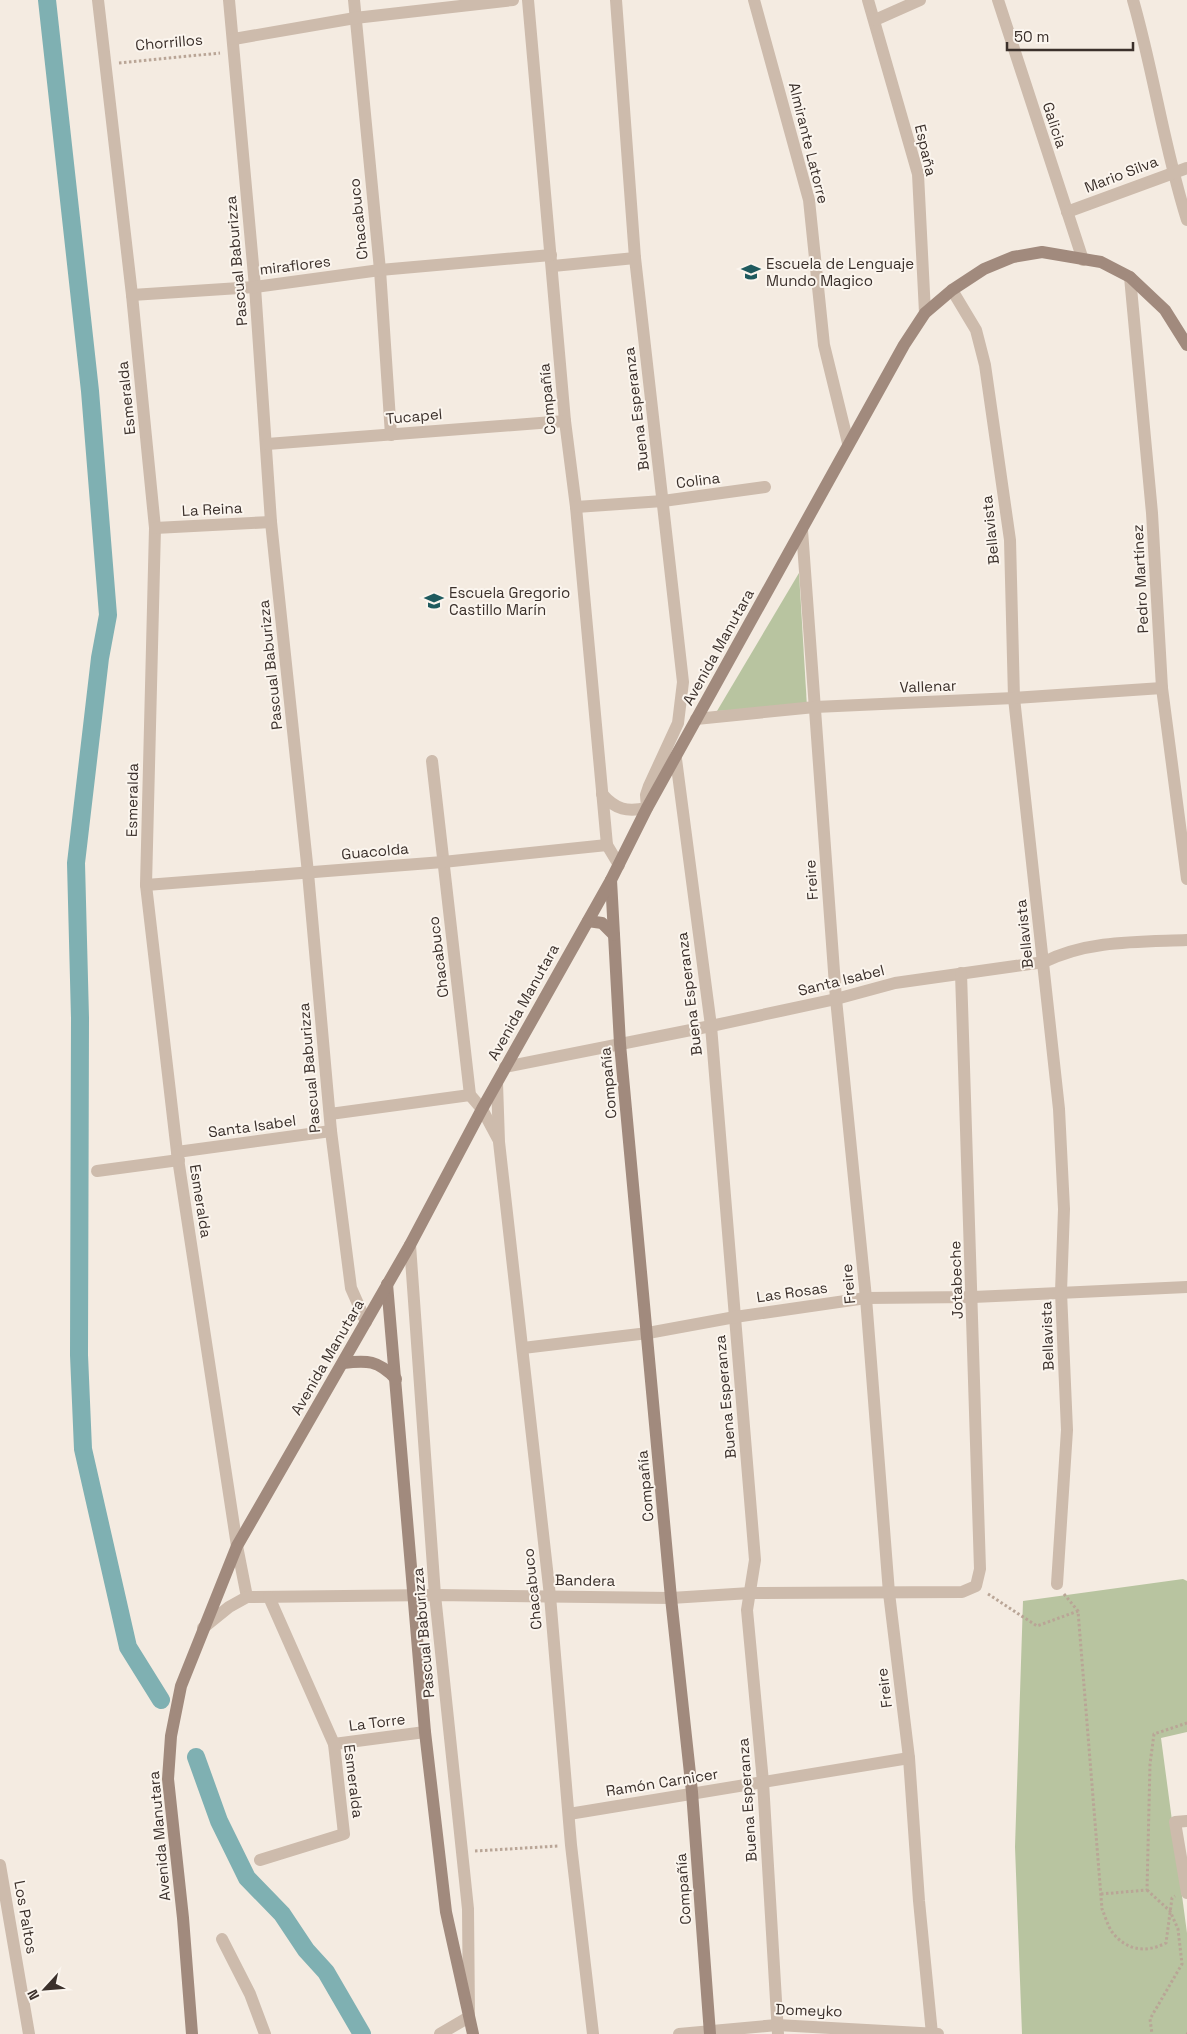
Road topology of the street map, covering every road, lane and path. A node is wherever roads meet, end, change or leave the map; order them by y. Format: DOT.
graph roads {
  1 [pos="98,0"];
  2 [pos="229,0"];
  3 [pos="354,0"];
  4 [pos="513,0"];
  5 [pos="528,0"];
  6 [pos="616,0"];
  7 [pos="754,0"];
  8 [pos="868,0"];
  9 [pos="920,0"];
  10 [pos="998,0"];
  11 [pos="1133,0"];
  12 [pos="355,18"];
  13 [pos="875,20"];
  14 [pos="234,39"];
  15 [pos="235,52"];
  16 [pos="106,64"];
  17 [pos="1187,168"];
  18 [pos="1172,172"];
  19 [pos="1067,212"];
  20 [pos="1187,220"];
  21 [pos="635,258"];
  22 [pos="1083,260"];
  23 [pos="552,261"];
  24 [pos="380,270"];
  25 [pos="1130,277"];
  26 [pos="255,287"];
  27 [pos="952,290"];
  28 [pos="132,294"];
  29 [pos="925,313"];
  30 [pos="1187,345"];
  31 [pos="565,421"];
  32 [pos="391,435"];
  33 [pos="848,443"];
  34 [pos="267,444"];
  35 [pos="765,487"];
  36 [pos="663,501"];
  37 [pos="576,508"];
  38 [pos="271,522"];
  39 [pos="154,528"];
  40 [pos="802,530"];
  41 [pos="1162,688"];
  42 [pos="1014,698"];
  43 [pos="815,707"];
  44 [pos="696,719"];
  45 [pos="676,759"];
  46 [pos="432,761"];
  47 [pos="602,794"];
  48 [pos="647,808"];
  49 [pos="607,845"];
  50 [pos="443,862"];
  51 [pos="619,865"];
  52 [pos="308,872"];
  53 [pos="1187,879"];
  54 [pos="611,880"];
  55 [pos="146,885"];
  56 [pos="588,921"];
  57 [pos="614,935"];
  58 [pos="1187,940"];
  59 [pos="1044,962"];
  60 [pos="961,973"];
  61 [pos="836,999"];
  62 [pos="711,1026"];
  63 [pos="620,1044"];
  64 [pos="505,1067"];
  65 [pos="497,1083"];
  66 [pos="470,1095"];
  67 [pos="482,1109"];
  68 [pos="330,1114"];
  69 [pos="331,1132"];
  70 [pos="499,1142"];
  71 [pos="178,1156"];
  72 [pos="97,1171"];
  73 [pos="410,1245"];
  74 [pos="388,1284"];
  75 [pos="1187,1287"];
  76 [pos="1061,1292"];
  77 [pos="973,1297"];
  78 [pos="866,1298"];
  79 [pos="735,1317"];
  80 [pos="366,1322"];
  81 [pos="648,1333"];
  82 [pos="523,1348"];
  83 [pos="342,1363"];
  84 [pos="396,1379"];
  85 [pos="237,1546"];
  86 [pos="1057,1584"];
  87 [pos="976,1586"];
  88 [pos="750,1593"];
  89 [pos="889,1593"];
  90 [pos="436,1596"];
  91 [pos="550,1596"];
  92 [pos="247,1597"];
  93 [pos="269,1597"];
  94 [pos="415,1597"];
  95 [pos="672,1598"];
  96 [pos="1078,1611"];
  97 [pos="203,1628"];
  98 [pos="1187,1723"];
  99 [pos="425,1732"];
  100 [pos="334,1744"];
  101 [pos="909,1758"];
  102 [pos="763,1782"];
  103 [pos="692,1792"];
  104 [pos="569,1814"];
  105 [pos="1181,1822"];
  106 [pos="571,1845"];
  107 [pos="462,1852"];
  108 [pos="260,1860"];
  109 [pos="0,1865"];
  110 [pos="1186,1889"];
  111 [pos="1147,1890"];
  112 [pos="1101,1894"];
  113 [pos="1170,1912"];
  114 [pos="222,1939"];
  115 [pos="469,2017"];
  116 [pos="777,2029"];
  117 [pos="710,2032"];
  118 [pos="934,2033"];
  119 [pos="29,2034"];
  120 [pos="192,2034"];
  121 [pos="265,2034"];
  122 [pos="440,2034"];
  123 [pos="473,2034"];
  124 [pos="593,2034"];
  125 [pos="679,2034"];
  126 [pos="1152,2034"];
  1 -- 16 [label="street, Esmeralda"];
  2 -- 14 [label="street, Pascual Baburizza"];
  3 -- 12 [label="street, Chacabuco"];
  4 -- 12 [label="street"];
  5 -- 23 [label="street, Compañía"];
  6 -- 21 [label="street, Buena Esperanza"];
  7 -- 33 [label="street, Almirante Latorre"];
  8 -- 13 [label="street, España"];
  9 -- 13 [label="street"];
  10 -- 19 [label="street, Galicia"];
  11 -- 18 [label="street"];
  12 -- 14 [label="street"];
  12 -- 24 [label="street, Chacabuco"];
  13 -- 29 [label="street, España"];
  14 -- 15 [label="street, Pascual Baburizza"];
  15 -- 16 [label="path, Chorrillos"];
  15 -- 26 [label="street, Pascual Baburizza"];
  16 -- 28 [label="street, Esmeralda"];
  17 -- 18 [label="street, Mario Silva"];
  18 -- 19 [label="street, Mario Silva"];
  18 -- 20 [label="street"];
  19 -- 22 [label="street, Galicia"];
  21 -- 23 [label="street, miraflores"];
  21 -- 36 [label="street, Buena Esperanza"];
  22 -- 25 [label="main road, Avenida Manutara"];
  22 -- 27 [label="main road, Avenida Manutara"];
  23 -- 24 [label="street, miraflores"];
  23 -- 31 [label="street, Compañía"];
  24 -- 26 [label="street, miraflores"];
  24 -- 32 [label="street, Chacabuco"];
  25 -- 30 [label="main road, Avenida Manutara"];
  25 -- 41 [label="street, Pedro Martínez"];
  26 -- 28 [label="street, miraflores"];
  26 -- 34 [label="street, Pascual Baburizza"];
  27 -- 29 [label="main road, Avenida Manutara"];
  27 -- 42 [label="street, Bellavista"];
  28 -- 39 [label="street, Esmeralda"];
  29 -- 33 [label="main road, Avenida Manutara"];
  31 -- 32 [label="street, Tucapel"];
  31 -- 37 [label="street, Compañía"];
  32 -- 34 [label="street, Tucapel"];
  33 -- 40 [label="main road, Avenida Manutara"];
  34 -- 38 [label="street, Pascual Baburizza"];
  35 -- 36 [label="street, Colina"];
  36 -- 37 [label="street, Colina"];
  36 -- 48 [label="street, Buena Esperanza"];
  37 -- 47 [label="street, Compañía"];
  38 -- 39 [label="street, La Reina"];
  38 -- 52 [label="street, Pascual Baburizza"];
  39 -- 55 [label="street, Esmeralda"];
  40 -- 43 [label="street, Freire"];
  40 -- 44 [label="main road, Avenida Manutara"];
  41 -- 42 [label="street, Vallenar"];
  41 -- 53 [label="street, Pedro Martínez"];
  42 -- 43 [label="street, Vallenar"];
  42 -- 59 [label="street, Bellavista"];
  43 -- 44 [label="street, Vallenar"];
  43 -- 61 [label="street, Freire"];
  44 -- 45 [label="main road, Avenida Manutara"];
  45 -- 48 [label="main road, Avenida Manutara"];
  45 -- 62 [label="street, Buena Esperanza"];
  46 -- 50 [label="street, Chacabuco"];
  47 -- 48 [label="street"];
  47 -- 49 [label="street, Compañía"];
  48 -- 51 [label="main road, Avenida Manutara"];
  49 -- 50 [label="street, Guacolda"];
  49 -- 51 [label="street, Compañía"];
  50 -- 52 [label="street, Guacolda"];
  50 -- 66 [label="street, Chacabuco"];
  51 -- 54 [label="main road, Avenida Manutara"];
  52 -- 55 [label="street, Guacolda"];
  52 -- 68 [label="street, Pascual Baburizza"];
  54 -- 56 [label="main road, Avenida Manutara"];
  54 -- 57 [label="main road, Compañía"];
  55 -- 71 [label="street, Esmeralda"];
  56 -- 57 [label="main road"];
  56 -- 64 [label="main road, Avenida Manutara"];
  57 -- 63 [label="main road, Compañía"];
  58 -- 59 [label="street, Santa Isabel"];
  59 -- 60 [label="street, Santa Isabel"];
  59 -- 76 [label="street, Bellavista"];
  60 -- 61 [label="street, Santa Isabel"];
  60 -- 77 [label="street, Jotabeche"];
  61 -- 62 [label="street, Santa Isabel"];
  61 -- 78 [label="street, Freire"];
  62 -- 63 [label="street, Santa Isabel"];
  62 -- 79 [label="street, Buena Esperanza"];
  63 -- 64 [label="street, Santa Isabel"];
  63 -- 81 [label="main road, Compañía"];
  64 -- 65 [label="main road, Avenida Manutara"];
  65 -- 67 [label="main road, Avenida Manutara"];
  65 -- 70 [label="street, Chacabuco"];
  66 -- 67 [label="street, Chacabuco"];
  66 -- 68 [label="street"];
  67 -- 70 [label="street, Chacabuco"];
  67 -- 73 [label="main road, Avenida Manutara"];
  68 -- 69 [label="street, Pascual Baburizza"];
  69 -- 71 [label="street, Santa Isabel"];
  69 -- 80 [label="street, Pascual Baburizza"];
  70 -- 82 [label="street, Chacabuco"];
  71 -- 72 [label="street, Santa Isabel"];
  71 -- 85 [label="street, Esmeralda"];
  73 -- 74 [label="main road, Avenida Manutara"];
  73 -- 90 [label="street, Pascual Baburizza"];
  74 -- 80 [label="main road, Avenida Manutara"];
  74 -- 84 [label="main road, Pascual Baburizza"];
  75 -- 76 [label="street, Las Rosas"];
  76 -- 77 [label="street, Las Rosas"];
  76 -- 86 [label="street, Bellavista"];
  77 -- 78 [label="street, Las Rosas"];
  77 -- 87 [label="street, Jotabeche"];
  78 -- 79 [label="street, Las Rosas"];
  78 -- 89 [label="street, Freire"];
  79 -- 81 [label="street, Las Rosas"];
  79 -- 88 [label="street, Buena Esperanza"];
  80 -- 83 [label="main road, Avenida Manutara"];
  81 -- 82 [label="street, Las Rosas"];
  81 -- 95 [label="main road, Compañía"];
  82 -- 91 [label="street, Chacabuco"];
  83 -- 84 [label="main road"];
  83 -- 85 [label="main road, Avenida Manutara"];
  84 -- 94 [label="main road, Pascual Baburizza"];
  85 -- 92 [label="street, Esmeralda"];
  85 -- 97 [label="main road, Avenida Manutara"];
  86 -- 96 [label="path"];
  87 -- 89 [label="street, Bandera"];
  87 -- 96 [label="path"];
  88 -- 89 [label="street, Bandera"];
  88 -- 95 [label="street, Bandera"];
  88 -- 102 [label="street, Buena Esperanza"];
  89 -- 101 [label="street, Freire"];
  90 -- 91 [label="street, Bandera"];
  90 -- 94 [label="street, Bandera"];
  90 -- 107 [label="street, Pascual Baburizza"];
  91 -- 95 [label="street, Bandera"];
  91 -- 104 [label="street, Chacabuco"];
  92 -- 93 [label="street, Bandera"];
  92 -- 97 [label="street"];
  93 -- 94 [label="street, Bandera"];
  93 -- 100 [label="street, Esmeralda"];
  94 -- 99 [label="main road, Pascual Baburizza"];
  95 -- 103 [label="main road, Compañía"];
  96 -- 112 [label="path"];
  97 -- 120 [label="main road, Avenida Manutara"];
  98 -- 111 [label="path"];
  99 -- 100 [label="street, La Torre"];
  99 -- 115 [label="main road, Pascual Baburizza"];
  100 -- 108 [label="street, Esmeralda"];
  101 -- 102 [label="street, Ramón Carnicer"];
  101 -- 118 [label="street, Freire"];
  102 -- 103 [label="street, Ramón Carnicer"];
  102 -- 116 [label="street, Buena Esperanza"];
  103 -- 104 [label="street, Ramón Carnicer"];
  103 -- 117 [label="main road, Compañía"];
  104 -- 106 [label="street, Chacabuco"];
  105 -- 110 [label="street"];
  106 -- 107 [label="path"];
  106 -- 124 [label="street, Chacabuco"];
  107 -- 115 [label="street, Pascual Baburizza"];
  109 -- 119 [label="street, Los Paltos"];
  110 -- 113 [label="path"];
  111 -- 112 [label="path"];
  111 -- 113 [label="path"];
  112 -- 113 [label="path"];
  113 -- 126 [label="path"];
  114 -- 121 [label="street"];
  115 -- 122 [label="street"];
  115 -- 123 [label="main road, Pascual Baburizza"];
  116 -- 117 [label="street, Domeyko"];
  116 -- 118 [label="street, Domeyko"];
  117 -- 125 [label="street, Domeyko"];
}
